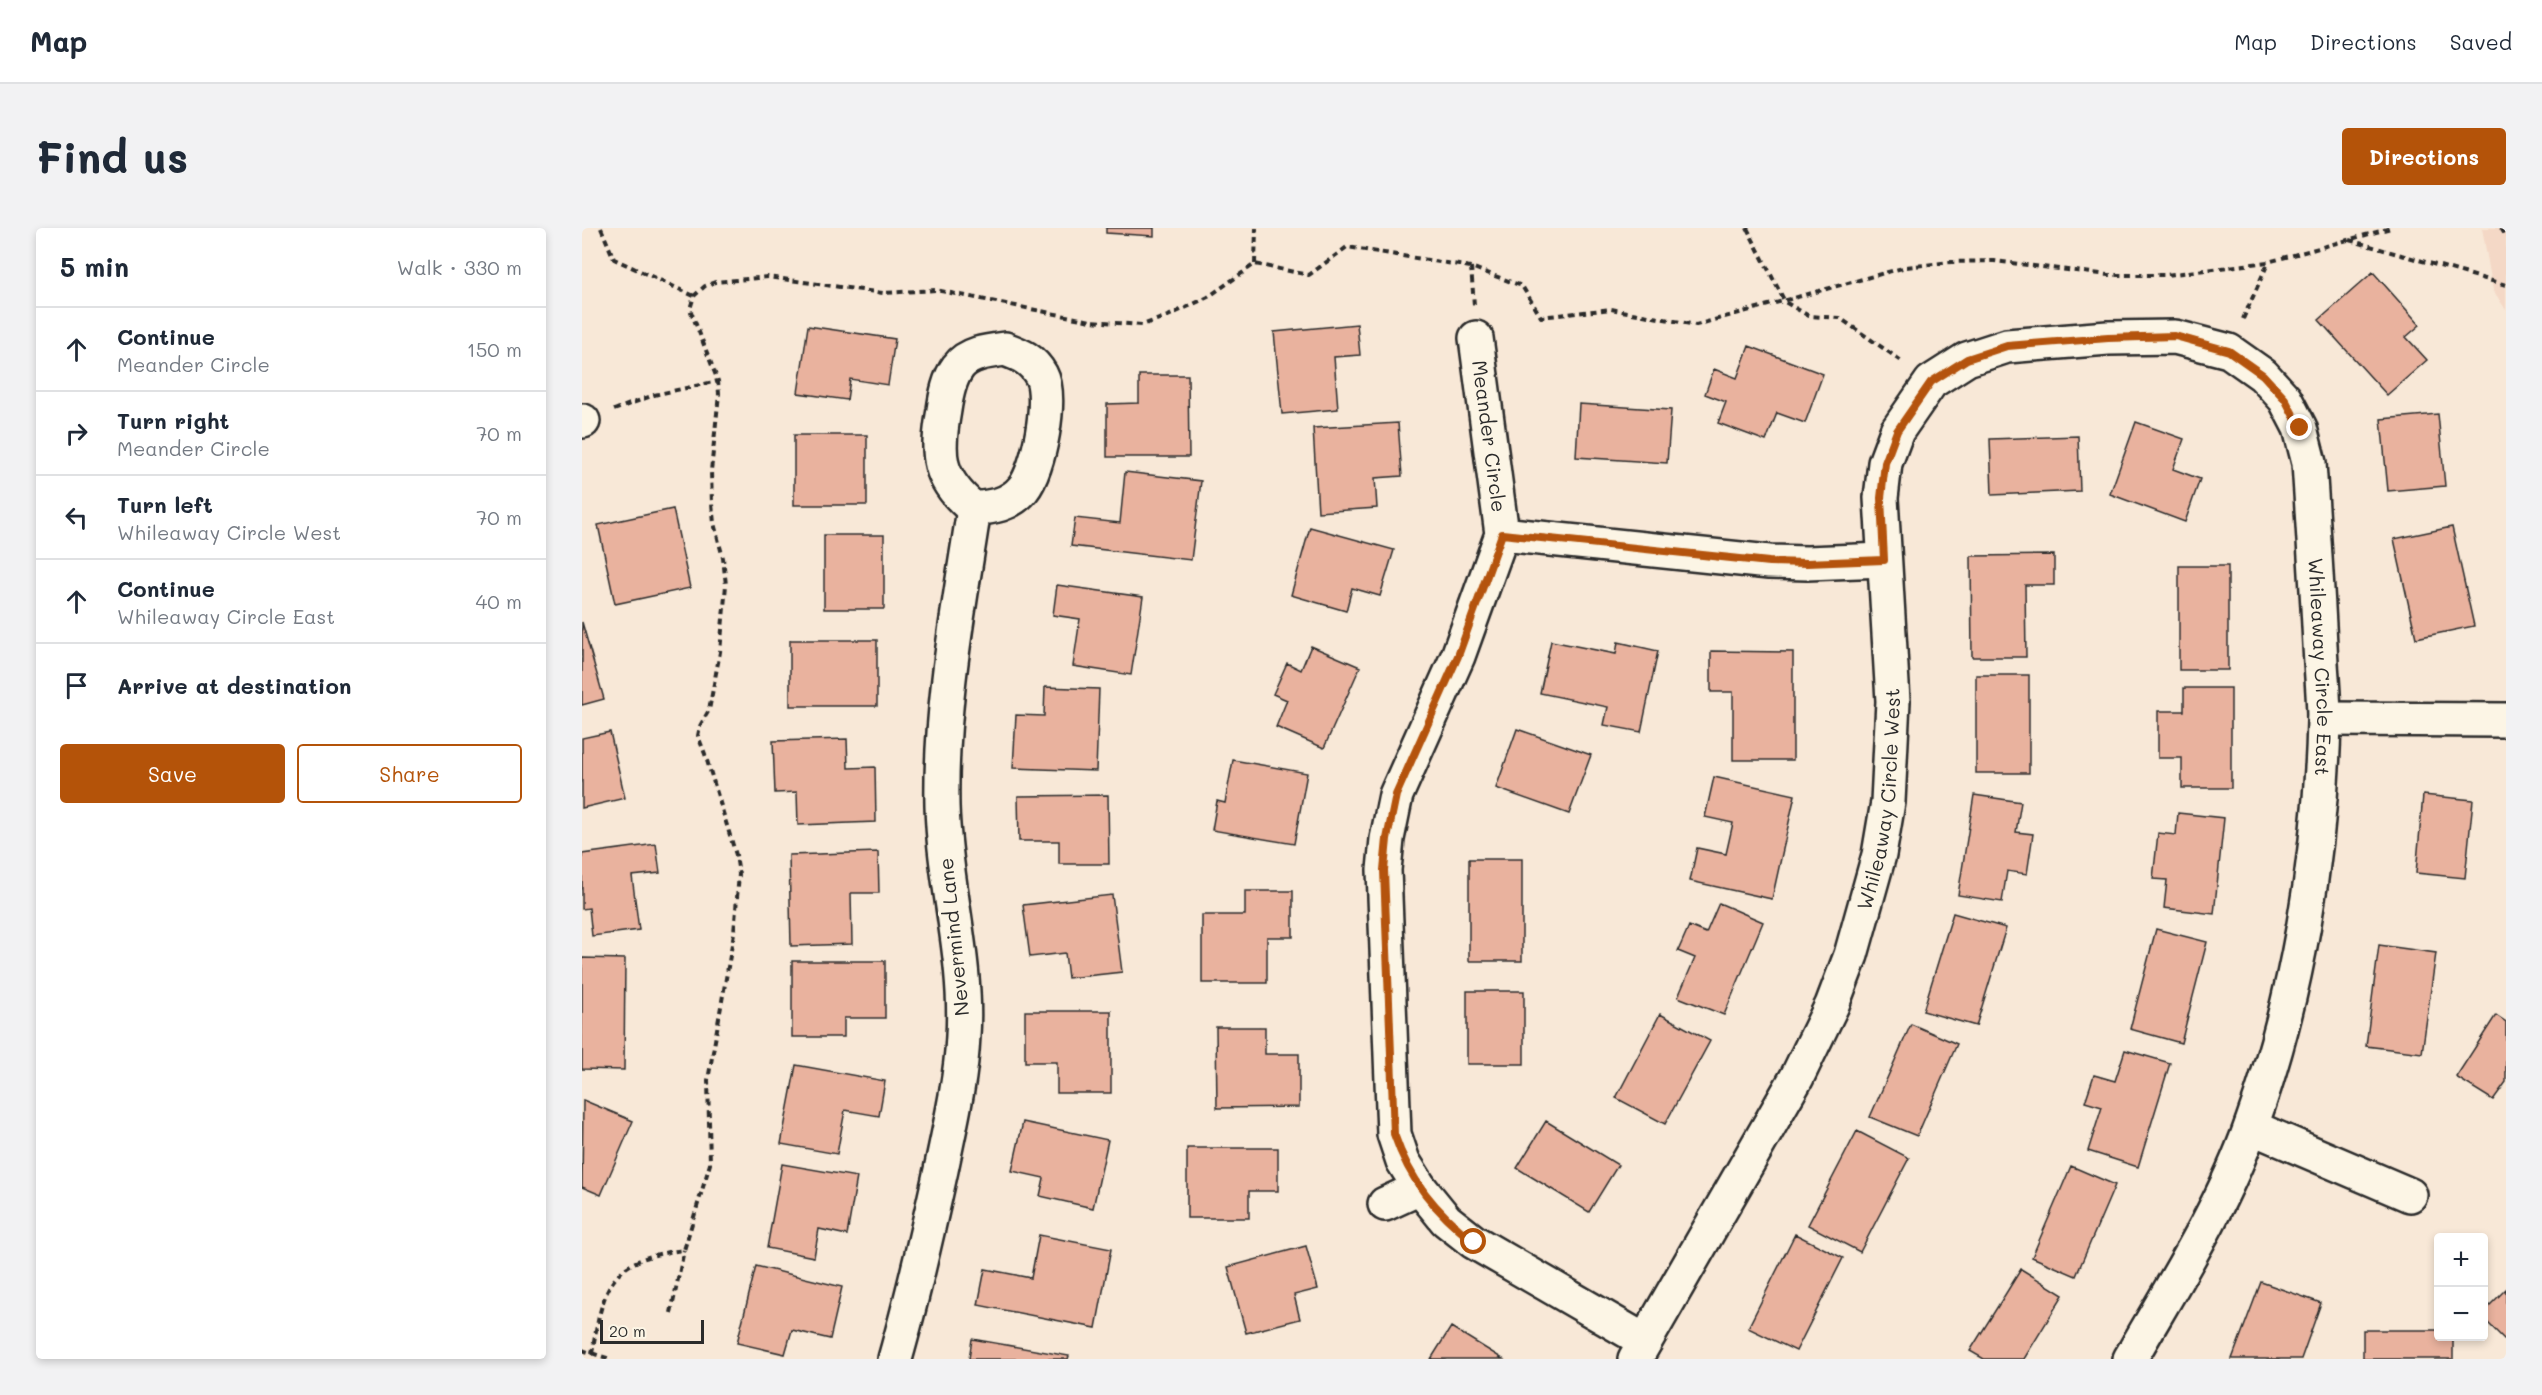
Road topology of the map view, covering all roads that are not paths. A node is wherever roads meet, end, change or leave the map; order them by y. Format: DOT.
graph roads {
  1 [pos="1476,338"];
  2 [pos="2108,338"];
  3 [pos="974,509"];
  4 [pos="1502,534"];
  5 [pos="1884,560"];
  6 [pos="2324,719"];
  7 [pos="2506,720"];
  8 [pos="2251,1127"];
  9 [pos="1420,1188"];
  10 [pos="2410,1195"];
  11 [pos="1385,1204"];
  12 [pos="1640,1350"];
  13 [pos="895,1359"];
  14 [pos="2130,1359"];
  1 -- 4 [label="street, Meander Circle"];
  2 -- 5 [label="street, Whileaway Circle West"];
  2 -- 6 [label="street, Whileaway Circle East"];
  3 -- 3 [label="street"];
  3 -- 13 [label="street, Nevermind Lane"];
  4 -- 5 [label="street, Meander Circle"];
  4 -- 9 [label="street, Meander Circle"];
  5 -- 12 [label="street, Whileaway Circle West"];
  6 -- 7 [label="street"];
  6 -- 8 [label="street, Whileaway Circle East"];
  8 -- 10 [label="street"];
  8 -- 14 [label="street, Whileaway Circle East"];
  9 -- 11 [label="street"];
  9 -- 12 [label="street, Meander Circle"];
}
